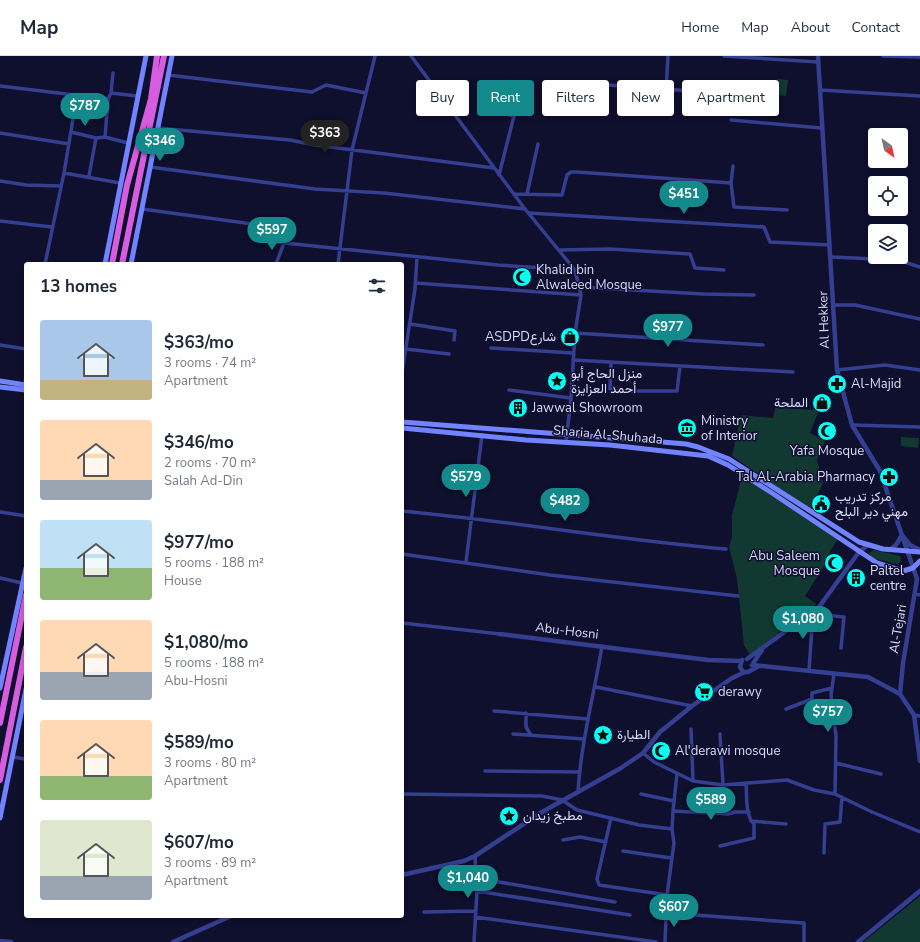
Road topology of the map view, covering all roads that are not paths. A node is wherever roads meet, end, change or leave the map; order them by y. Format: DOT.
graph roads {
  1 [pos="146,56"];
  2 [pos="157,56"];
  3 [pos="164,56"];
  4 [pos="172,56"];
  5 [pos="375,56"];
  6 [pos="411,56"];
  7 [pos="668,56"];
  8 [pos="724,56"];
  9 [pos="732,56"];
  10 [pos="818,56"];
  11 [pos="883,56"];
  12 [pos="920,57"];
  13 [pos="818,62"];
  14 [pos="113,73"];
  15 [pos="168,76"];
  16 [pos="667,80"];
  17 [pos="0,86"];
  18 [pos="820,90"];
  19 [pos="111,93"];
  20 [pos="366,93"];
  21 [pos="77,95"];
  22 [pos="137,96"];
  23 [pos="920,96"];
  24 [pos="108,99"];
  25 [pos="514,116"];
  26 [pos="731,120"];
  27 [pos="158,128"];
  28 [pos="821,128"];
  29 [pos="71,132"];
  30 [pos="0,133"];
  31 [pos="105,137"];
  32 [pos="96,138"];
  33 [pos="128,142"];
  34 [pos="69,144"];
  35 [pos="538,144"];
  36 [pos="352,150"];
  37 [pos="733,166"];
  38 [pos="150,167"];
  39 [pos="494,168"];
  40 [pos="64,173"];
  41 [pos="499,175"];
  42 [pos="89,176"];
  43 [pos="0,181"];
  44 [pos="120,182"];
  45 [pos="732,183"];
  46 [pos="60,186"];
  47 [pos="346,190"];
  48 [pos="514,194"];
  49 [pos="527,194"];
  50 [pos="525,209"];
  51 [pos="142,210"];
  52 [pos="787,210"];
  53 [pos="529,213"];
  54 [pos="0,221"];
  55 [pos="52,227"];
  56 [pos="284,243"];
  57 [pos="830,245"];
  58 [pos="340,249"];
  59 [pos="560,250"];
  60 [pos="417,257"];
  61 [pos="831,258"];
  62 [pos="45,262"];
  63 [pos="105,262"];
  64 [pos="112,262"];
  65 [pos="122,262"];
  66 [pos="131,262"];
  67 [pos="277,262"];
  68 [pos="338,262"];
  69 [pos="920,267"];
  70 [pos="576,270"];
  71 [pos="724,270"];
  72 [pos="416,283"];
  73 [pos="580,287"];
  74 [pos="754,295"];
  75 [pos="581,296"];
  76 [pos="835,305"];
  77 [pos="920,319"];
  78 [pos="410,324"];
  79 [pos="575,333"];
  80 [pos="454,340"];
  81 [pos="0,345"];
  82 [pos="763,345"];
  83 [pos="491,348"];
  84 [pos="24,349"];
  85 [pos="406,349"];
  86 [pos="404,353"];
  87 [pos="573,353"];
  88 [pos="449,354"];
  89 [pos="573,360"];
  90 [pos="611,362"];
  91 [pos="680,366"];
  92 [pos="837,370"];
  93 [pos="920,370"];
  94 [pos="793,372"];
  95 [pos="0,381"];
  96 [pos="0,387"];
  97 [pos="24,387"];
  98 [pos="24,387"];
  99 [pos="509,390"];
  100 [pos="571,398"];
  101 [pos="404,422"];
  102 [pos="852,425"];
  103 [pos="920,427"];
  104 [pos="404,428"];
  105 [pos="567,434"];
  106 [pos="482,435"];
  107 [pos="566,442"];
  108 [pos="404,511"];
  109 [pos="0,512"];
  110 [pos="24,516"];
  111 [pos="471,519"];
  112 [pos="902,535"];
  113 [pos="868,545"];
  114 [pos="726,549"];
  115 [pos="889,550"];
  116 [pos="920,551"];
  117 [pos="859,552"];
  118 [pos="907,552"];
  119 [pos="404,554"];
  120 [pos="920,561"];
  121 [pos="466,562"];
  122 [pos="913,568"];
  123 [pos="0,578"];
  124 [pos="24,583"];
  125 [pos="918,594"];
  126 [pos="738,596"];
  127 [pos="24,605"];
  128 [pos="819,607"];
  129 [pos="813,610"];
  130 [pos="404,623"];
  131 [pos="500,634"];
  132 [pos="602,646"];
  133 [pos="841,648"];
  134 [pos="762,650"];
  135 [pos="24,657"];
  136 [pos="747,659"];
  137 [pos="741,661"];
  138 [pos="728,662"];
  139 [pos="740,667"];
  140 [pos="752,667"];
  141 [pos="808,671"];
  142 [pos="746,672"];
  143 [pos="834,674"];
  144 [pos="732,678"];
  145 [pos="596,687"];
  146 [pos="0,688"];
  147 [pos="832,688"];
  148 [pos="900,694"];
  149 [pos="24,699"];
  150 [pos="692,706"];
  151 [pos="786,709"];
  152 [pos="494,711"];
  153 [pos="526,713"];
  154 [pos="914,715"];
  155 [pos="920,716"];
  156 [pos="588,719"];
  157 [pos="0,722"];
  158 [pos="691,729"];
  159 [pos="514,734"];
  160 [pos="720,734"];
  161 [pos="531,736"];
  162 [pos="584,739"];
  163 [pos="643,753"];
  164 [pos="13,757"];
  165 [pos="24,759"];
  166 [pos="920,761"];
  167 [pos="836,763"];
  168 [pos="485,771"];
  169 [pos="579,772"];
  170 [pos="677,774"];
  171 [pos="881,774"];
  172 [pos="0,780"];
  173 [pos="693,781"];
  174 [pos="746,782"];
  175 [pos="723,785"];
  176 [pos="578,792"];
  177 [pos="404,794"];
  178 [pos="641,794"];
  179 [pos="835,794"];
  180 [pos="842,797"];
  181 [pos="562,800"];
  182 [pos="674,801"];
  183 [pos="673,811"];
  184 [pos="749,812"];
  185 [pos="0,818"];
  186 [pos="611,818"];
  187 [pos="751,821"];
  188 [pos="786,824"];
  189 [pos="672,830"];
  190 [pos="920,832"];
  191 [pos="563,840"];
  192 [pos="606,842"];
  193 [pos="720,846"];
  194 [pos="623,851"];
  195 [pos="824,854"];
  196 [pos="475,856"];
  197 [pos="671,858"];
  198 [pos="404,875"];
  199 [pos="476,878"];
  200 [pos="920,891"];
  201 [pos="477,892"];
  202 [pos="667,896"];
  203 [pos="615,902"];
  204 [pos="475,911"];
  205 [pos="424,912"];
  206 [pos="667,913"];
  207 [pos="630,915"];
  208 [pos="475,917"];
  209 [pos="227,918"];
  210 [pos="0,941"];
  211 [pos="11,942"];
  212 [pos="173,942"];
  213 [pos="474,942"];
  214 [pos="656,942"];
  215 [pos="666,942"];
  216 [pos="804,942"];
  217 [pos="858,942"];
  1 -- 22 [label="main road"];
  2 -- 64 [label="highway"];
  3 -- 65 [label="highway"];
  4 -- 15 [label="main road"];
  5 -- 20 [label="street"];
  6 -- 39 [label="street"];
  7 -- 16 [label="street"];
  8 -- 9 [label="street"];
  9 -- 13 [label="street"];
  10 -- 13 [label="street, Al Hekker"];
  11 -- 12 [label="street"];
  13 -- 18 [label="street, Al Hekker"];
  14 -- 19 [label="street"];
  15 -- 20 [label="street"];
  15 -- 27 [label="main road"];
  17 -- 21 [label="street"];
  18 -- 23 [label="street"];
  18 -- 28 [label="street, Al Hekker"];
  19 -- 22 [label="street"];
  19 -- 24 [label="street"];
  20 -- 36 [label="street"];
  21 -- 24 [label="street"];
  21 -- 29 [label="street"];
  22 -- 33 [label="main road"];
  24 -- 31 [label="street"];
  25 -- 41 [label="street"];
  26 -- 28 [label="street"];
  27 -- 36 [label="street"];
  27 -- 38 [label="main road"];
  28 -- 57 [label="street, Al Hekker"];
  29 -- 32 [label="street"];
  29 -- 34 [label="street"];
  30 -- 34 [label="street"];
  31 -- 32 [label="street"];
  31 -- 33 [label="street"];
  32 -- 42 [label="street"];
  33 -- 44 [label="main road"];
  34 -- 40 [label="street"];
  35 -- 49 [label="street"];
  36 -- 39 [label="street"];
  36 -- 47 [label="street"];
  37 -- 45 [label="street"];
  38 -- 47 [label="street"];
  38 -- 51 [label="main road"];
  39 -- 41 [label="street"];
  40 -- 42 [label="street"];
  40 -- 46 [label="street"];
  41 -- 48 [label="street"];
  42 -- 44 [label="street"];
  43 -- 46 [label="street"];
  44 -- 63 [label="main road"];
  45 -- 49 [label="street"];
  45 -- 52 [label="street"];
  46 -- 55 [label="street"];
  47 -- 50 [label="street"];
  47 -- 58 [label="street"];
  48 -- 49 [label="street"];
  48 -- 50 [label="street"];
  50 -- 53 [label="street"];
  51 -- 56 [label="street"];
  51 -- 66 [label="main road"];
  53 -- 57 [label="street"];
  53 -- 59 [label="street"];
  54 -- 55 [label="street"];
  55 -- 62 [label="street"];
  56 -- 58 [label="street"];
  56 -- 67 [label="street"];
  57 -- 61 [label="street, Al Hekker"];
  58 -- 60 [label="street"];
  58 -- 68 [label="street"];
  59 -- 70 [label="street"];
  59 -- 71 [label="street"];
  60 -- 70 [label="street"];
  60 -- 72 [label="street"];
  61 -- 69 [label="street"];
  61 -- 76 [label="street, Al Hekker"];
  70 -- 73 [label="street"];
  72 -- 75 [label="street"];
  72 -- 78 [label="street"];
  73 -- 74 [label="street"];
  73 -- 75 [label="street"];
  75 -- 79 [label="street"];
  76 -- 77 [label="street"];
  76 -- 92 [label="street, Al Hekker"];
  78 -- 80 [label="street"];
  78 -- 85 [label="street"];
  79 -- 82 [label="street"];
  79 -- 87 [label="street"];
  81 -- 84 [label="street"];
  83 -- 87 [label="street"];
  85 -- 86 [label="street"];
  85 -- 88 [label="street"];
  87 -- 89 [label="street"];
  89 -- 90 [label="street"];
  89 -- 100 [label="street"];
  90 -- 91 [label="street"];
  90 -- 91 [label="street"];
  91 -- 94 [label="street"];
  92 -- 93 [label="street"];
  92 -- 102 [label="street, Al Hekker"];
  95 -- 97 [label="main road"];
  96 -- 98 [label="main road"];
  99 -- 100 [label="street"];
  100 -- 105 [label="street"];
  101 -- 105 [label="main road, Sharia Al-Shuhada"];
  102 -- 103 [label="street"];
  102 -- 112 [label="street, Al Hekker"];
  104 -- 106 [label="main road, Sharia Al-Shuhada"];
  105 -- 107 [label="street"];
  105 -- 113 [label="main road, Sharia Al-Shuhada"];
  106 -- 107 [label="main road, Sharia Al-Shuhada"];
  106 -- 111 [label="street"];
  107 -- 117 [label="main road, Sharia Al-Shuhada"];
  108 -- 111 [label="street"];
  109 -- 110 [label="street"];
  111 -- 114 [label="street"];
  111 -- 121 [label="street"];
  112 -- 115 [label="street"];
  112 -- 116 [label="street"];
  112 -- 118 [label="street, Al Hekker"];
  113 -- 115 [label="main road, Sharia Al-Shuhada"];
  113 -- 117 [label="street"];
  115 -- 118 [label="main road, Sharia Al-Shuhada"];
  116 -- 118 [label="main road, Sharia Al-Shuhada"];
  117 -- 122 [label="main road, Sharia Al-Shuhada"];
  117 -- 128 [label="street"];
  118 -- 122 [label="street, Al Hekker"];
  119 -- 121 [label="street"];
  120 -- 122 [label="main road"];
  121 -- 126 [label="street"];
  122 -- 125 [label="street, Al-Tejari"];
  123 -- 124 [label="street"];
  124 -- 146 [label="main road"];
  125 -- 148 [label="street, Al-Tejari"];
  127 -- 157 [label="highway"];
  128 -- 129 [label="street"];
  128 -- 133 [label="street"];
  129 -- 134 [label="street"];
  129 -- 141 [label="street"];
  130 -- 131 [label="street, Abu-Hosni"];
  131 -- 132 [label="street, Abu-Hosni"];
  132 -- 138 [label="street, Abu-Hosni"];
  132 -- 145 [label="street"];
  134 -- 136 [label="street, Abu-Hosni"];
  134 -- 140 [label="street"];
  135 -- 172 [label="highway"];
  136 -- 137 [label="street, Abu-Hosni"];
  136 -- 140 [label="street"];
  137 -- 138 [label="street, Abu-Hosni"];
  137 -- 139 [label="street"];
  138 -- 139 [label="street, Abu-Hosni"];
  139 -- 142 [label="street, Abu-Hosni"];
  139 -- 144 [label="street"];
  140 -- 141 [label="street"];
  140 -- 142 [label="street"];
  141 -- 143 [label="street"];
  142 -- 144 [label="street"];
  143 -- 147 [label="street"];
  143 -- 148 [label="street"];
  144 -- 150 [label="street"];
  145 -- 150 [label="street"];
  145 -- 156 [label="street"];
  147 -- 151 [label="street"];
  147 -- 167 [label="street"];
  148 -- 154 [label="street"];
  149 -- 164 [label="main road"];
  150 -- 163 [label="street"];
  152 -- 153 [label="street"];
  153 -- 156 [label="street"];
  153 -- 161 [label="street"];
  154 -- 155 [label="street"];
  154 -- 166 [label="street"];
  156 -- 162 [label="street"];
  158 -- 173 [label="street"];
  159 -- 161 [label="street"];
  160 -- 175 [label="street"];
  161 -- 162 [label="street"];
  162 -- 169 [label="street"];
  163 -- 170 [label="street"];
  163 -- 176 [label="street"];
  164 -- 165 [label="street"];
  164 -- 185 [label="main road"];
  167 -- 171 [label="street"];
  167 -- 179 [label="street"];
  168 -- 169 [label="street"];
  169 -- 176 [label="street"];
  170 -- 173 [label="street"];
  170 -- 182 [label="street"];
  173 -- 175 [label="street"];
  174 -- 175 [label="street"];
  174 -- 179 [label="street"];
  174 -- 184 [label="street"];
  176 -- 181 [label="street"];
  177 -- 181 [label="street"];
  178 -- 182 [label="street"];
  179 -- 180 [label="street"];
  180 -- 190 [label="street"];
  180 -- 195 [label="street"];
  181 -- 186 [label="street"];
  181 -- 196 [label="street"];
  182 -- 183 [label="street"];
  183 -- 184 [label="street"];
  183 -- 189 [label="street"];
  184 -- 187 [label="street"];
  186 -- 189 [label="street"];
  186 -- 192 [label="street"];
  187 -- 188 [label="street"];
  187 -- 193 [label="street"];
  189 -- 197 [label="street"];
  191 -- 192 [label="street"];
  192 -- 202 [label="street"];
  194 -- 197 [label="street"];
  196 -- 198 [label="street"];
  196 -- 199 [label="street"];
  197 -- 202 [label="street"];
  199 -- 201 [label="street"];
  199 -- 203 [label="street"];
  200 -- 217 [label="street"];
  201 -- 204 [label="street"];
  201 -- 207 [label="street"];
  202 -- 206 [label="street"];
  204 -- 205 [label="street"];
  204 -- 208 [label="street"];
  206 -- 215 [label="street"];
  206 -- 216 [label="street"];
  208 -- 213 [label="street"];
  208 -- 214 [label="street"];
  209 -- 212 [label="street"];
  210 -- 211 [label="street"];
}
